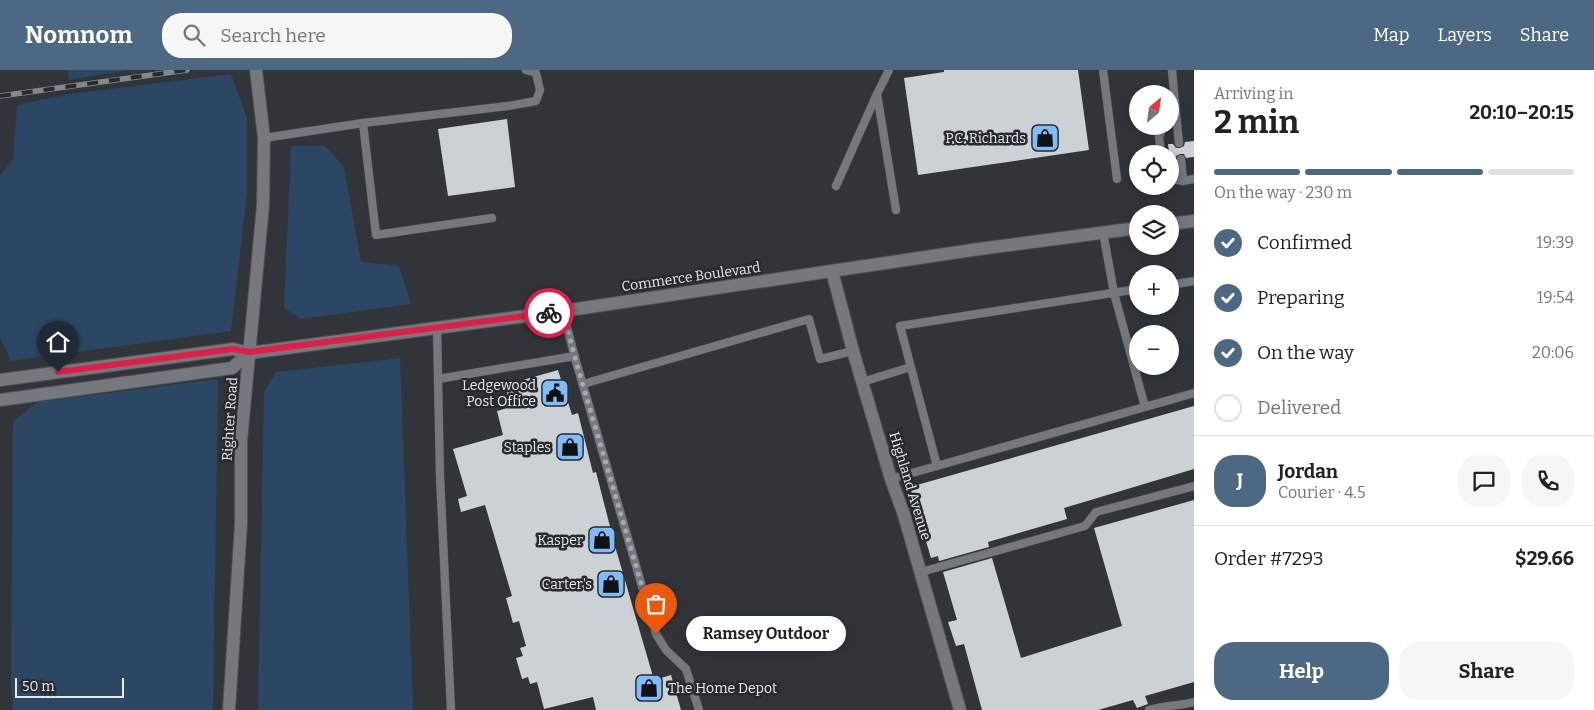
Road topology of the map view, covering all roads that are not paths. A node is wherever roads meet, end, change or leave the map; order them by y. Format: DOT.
graph roads {
  1 [pos="256,70"];
  2 [pos="526,70"];
  3 [pos="889,70"];
  4 [pos="1103,70"];
  5 [pos="1172,70"];
  6 [pos="1173,85"];
  7 [pos="877,94"];
  8 [pos="363,123"];
  9 [pos="1178,135"];
  10 [pos="264,138"];
  11 [pos="1179,143"];
  12 [pos="1181,159"];
  13 [pos="1117,179"];
  14 [pos="1194,179"];
  15 [pos="1179,180"];
  16 [pos="1183,181"];
  17 [pos="836,186"];
  18 [pos="896,210"];
  19 [pos="492,218"];
  20 [pos="1194,221"];
  21 [pos="1179,223"];
  22 [pos="1129,229"];
  23 [pos="1104,232"];
  24 [pos="832,271"];
  25 [pos="1194,281"];
  26 [pos="1179,284"];
  27 [pos="1129,290"];
  28 [pos="1114,293"];
  29 [pos="563,311"];
  30 [pos="436,327"];
  31 [pos="853,351"];
  32 [pos="249,352"];
  33 [pos="575,356"];
  34 [pos="911,367"];
  35 [pos="438,378"];
  36 [pos="0,380"];
  37 [pos="862,382"];
  38 [pos="583,384"];
  39 [pos="1194,393"];
  40 [pos="0,400"];
  41 [pos="1145,407"];
  42 [pos="938,466"];
  43 [pos="891,479"];
  44 [pos="1194,486"];
  45 [pos="920,572"];
  46 [pos="1194,702"];
  47 [pos="1177,708"];
  48 [pos="229,710"];
  49 [pos="450,710"];
  50 [pos="699,710"];
  51 [pos="960,710"];
  52 [pos="1149,710"];
  1 -- 10 [label="street, Righter Road"];
  2 -- 8 [label="lane"];
  3 -- 7 [label="lane"];
  4 -- 13 [label="lane"];
  5 -- 6 [label="lane"];
  7 -- 17 [label="lane"];
  7 -- 18 [label="lane"];
  8 -- 10 [label="lane"];
  8 -- 19 [label="lane"];
  9 -- 11 [label="lane"];
  10 -- 32 [label="street, Righter Road"];
  12 -- 16 [label="lane"];
  14 -- 16 [label="lane"];
  15 -- 16 [label="lane"];
  20 -- 21 [label="street"];
  22 -- 23 [label="street, Commerce Boulevard"];
  23 -- 24 [label="street, Commerce Boulevard"];
  23 -- 28 [label="lane"];
  24 -- 29 [label="street, Commerce Boulevard"];
  24 -- 31 [label="street, Highland Avenue"];
  25 -- 26 [label="lane"];
  27 -- 28 [label="lane"];
  28 -- 34 [label="lane"];
  28 -- 41 [label="lane"];
  29 -- 30 [label="street, Commerce Boulevard"];
  29 -- 33 [label="lane"];
  30 -- 32 [label="street, Commerce Boulevard"];
  30 -- 35 [label="lane"];
  31 -- 37 [label="street, Highland Avenue"];
  31 -- 38 [label="lane"];
  32 -- 36 [label="street, Commerce Boulevard"];
  32 -- 40 [label="street"];
  32 -- 48 [label="street, Righter Road"];
  33 -- 35 [label="lane"];
  33 -- 38 [label="lane"];
  34 -- 37 [label="lane"];
  34 -- 42 [label="lane"];
  35 -- 49 [label="lane"];
  37 -- 43 [label="street, Highland Avenue"];
  38 -- 50 [label="lane"];
  39 -- 41 [label="lane"];
  41 -- 42 [label="lane"];
  42 -- 43 [label="lane"];
  43 -- 45 [label="street, Highland Avenue"];
  44 -- 45 [label="lane"];
  45 -- 51 [label="street, Highland Avenue"];
  46 -- 47 [label="lane"];
  47 -- 52 [label="lane"];
}
